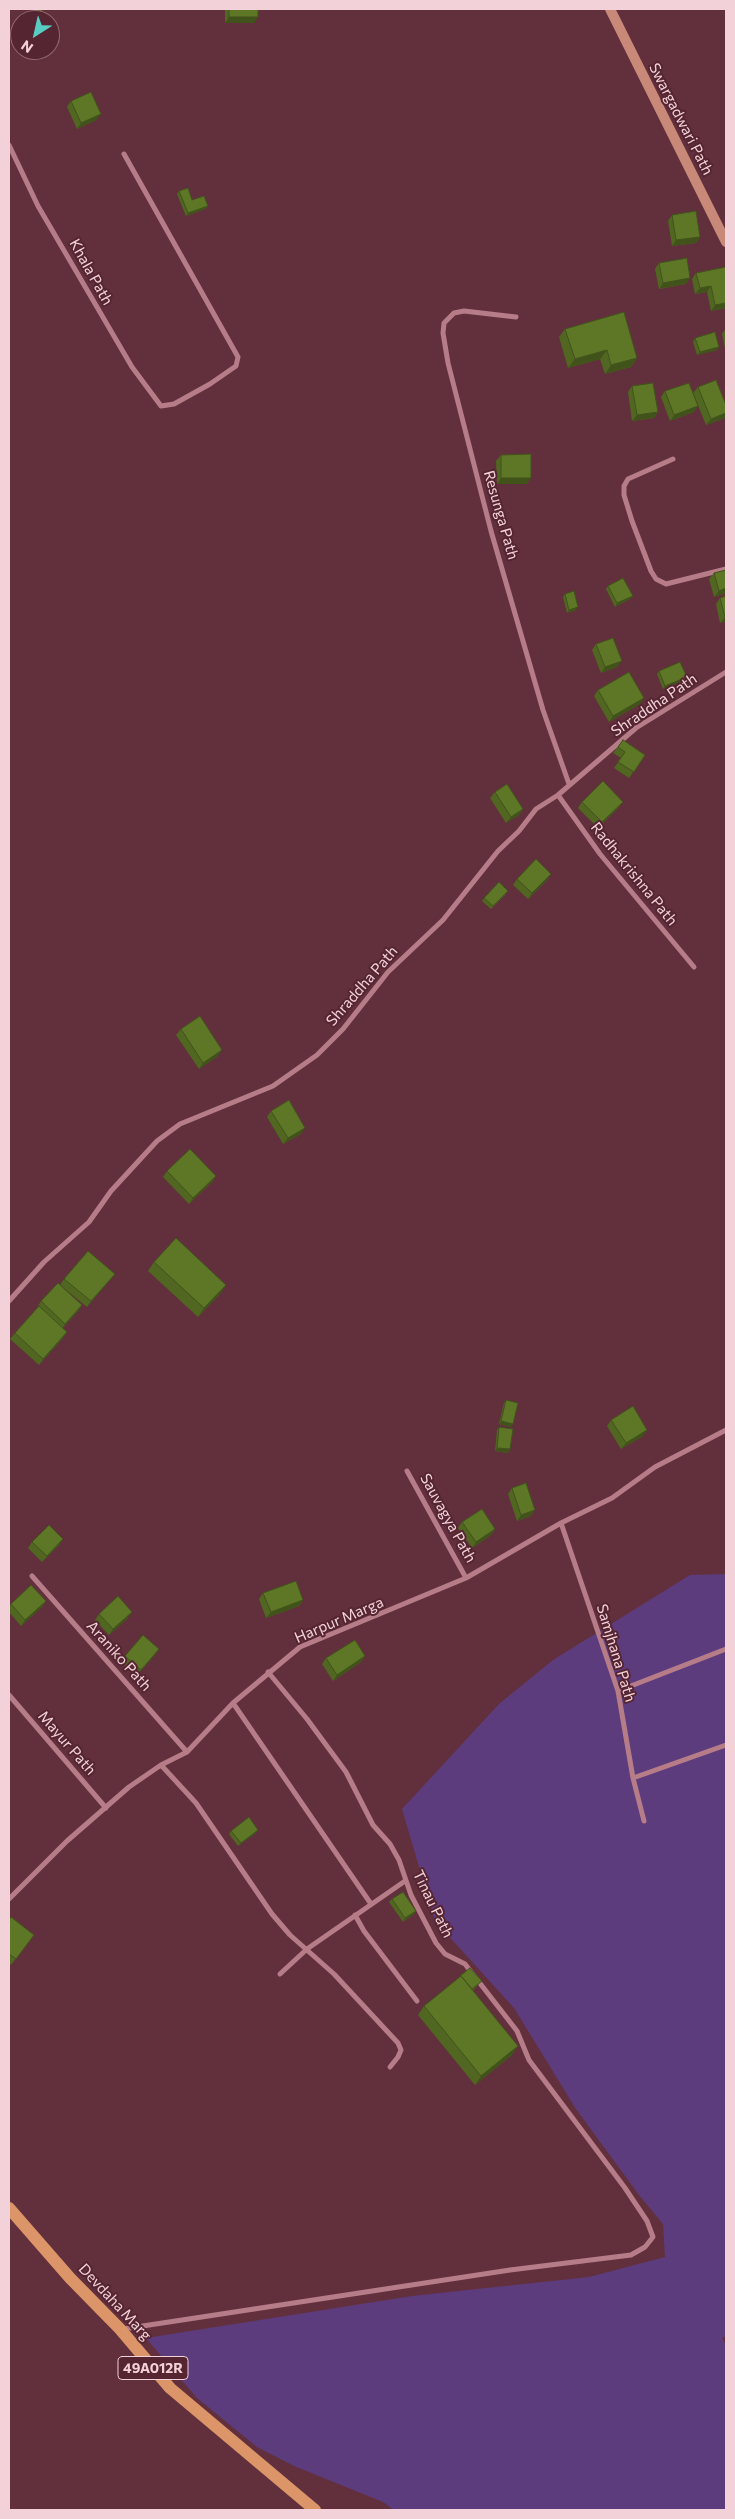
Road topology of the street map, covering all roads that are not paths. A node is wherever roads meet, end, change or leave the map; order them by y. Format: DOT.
graph roads {
  1 [pos="610,9"];
  2 [pos="9,145"];
  3 [pos="124,154"];
  4 [pos="726,242"];
  5 [pos="516,317"];
  6 [pos="673,458"];
  7 [pos="726,569"];
  8 [pos="726,672"];
  9 [pos="568,784"];
  10 [pos="558,795"];
  11 [pos="694,967"];
  12 [pos="9,1301"];
  13 [pos="726,1430"];
  14 [pos="407,1470"];
  15 [pos="561,1523"];
  16 [pos="32,1576"];
  17 [pos="466,1578"];
  18 [pos="726,1649"];
  19 [pos="268,1672"];
  20 [pos="618,1691"];
  21 [pos="9,1695"];
  22 [pos="233,1703"];
  23 [pos="726,1745"];
  24 [pos="187,1752"];
  25 [pos="161,1765"];
  26 [pos="633,1778"];
  27 [pos="106,1808"];
  28 [pos="644,1821"];
  29 [pos="405,1881"];
  30 [pos="9,1899"];
  31 [pos="370,1904"];
  32 [pos="355,1915"];
  33 [pos="307,1949"];
  34 [pos="280,1974"];
  35 [pos="417,2001"];
  36 [pos="390,2067"];
  37 [pos="9,2208"];
  38 [pos="120,2330"];
  39 [pos="315,2510"];
  1 -- 4 [label="street, Swargadwari Path"];
  2 -- 3 [label="street, Khala Path"];
  5 -- 9 [label="street, Resunga Path"];
  6 -- 7 [label="street"];
  8 -- 9 [label="street, Shraddha Path"];
  9 -- 10 [label="street, Shraddha Path"];
  10 -- 11 [label="street, Radhakrishna Path"];
  10 -- 12 [label="street, Shraddha Path"];
  13 -- 15 [label="street, Harpur Marga"];
  14 -- 17 [label="street, Sauvagya Path"];
  15 -- 17 [label="street, Harpur Marga"];
  15 -- 20 [label="street, Samjhana Path"];
  16 -- 24 [label="street, Araniko Path"];
  17 -- 19 [label="street, Harpur Marga"];
  18 -- 20 [label="street"];
  19 -- 22 [label="street, Harpur Marga"];
  19 -- 29 [label="street, Tinau Path"];
  20 -- 26 [label="street, Samjhana Path"];
  21 -- 27 [label="street, Mayur Path"];
  22 -- 24 [label="street, Harpur Marga"];
  22 -- 31 [label="street"];
  23 -- 26 [label="street"];
  24 -- 25 [label="street, Harpur Marga"];
  25 -- 27 [label="street, Harpur Marga"];
  25 -- 33 [label="street"];
  26 -- 28 [label="street, Samjhana Path"];
  27 -- 30 [label="street, Harpur Marga"];
  29 -- 31 [label="street"];
  29 -- 38 [label="street, Tinau Path"];
  31 -- 32 [label="street"];
  32 -- 33 [label="street"];
  32 -- 35 [label="street"];
  33 -- 34 [label="street"];
  33 -- 36 [label="street"];
  37 -- 38 [label="main road, Devdaha Marg / 49A012R"];
  38 -- 39 [label="main road, Devdaha Marg / 49A012R"];
}
